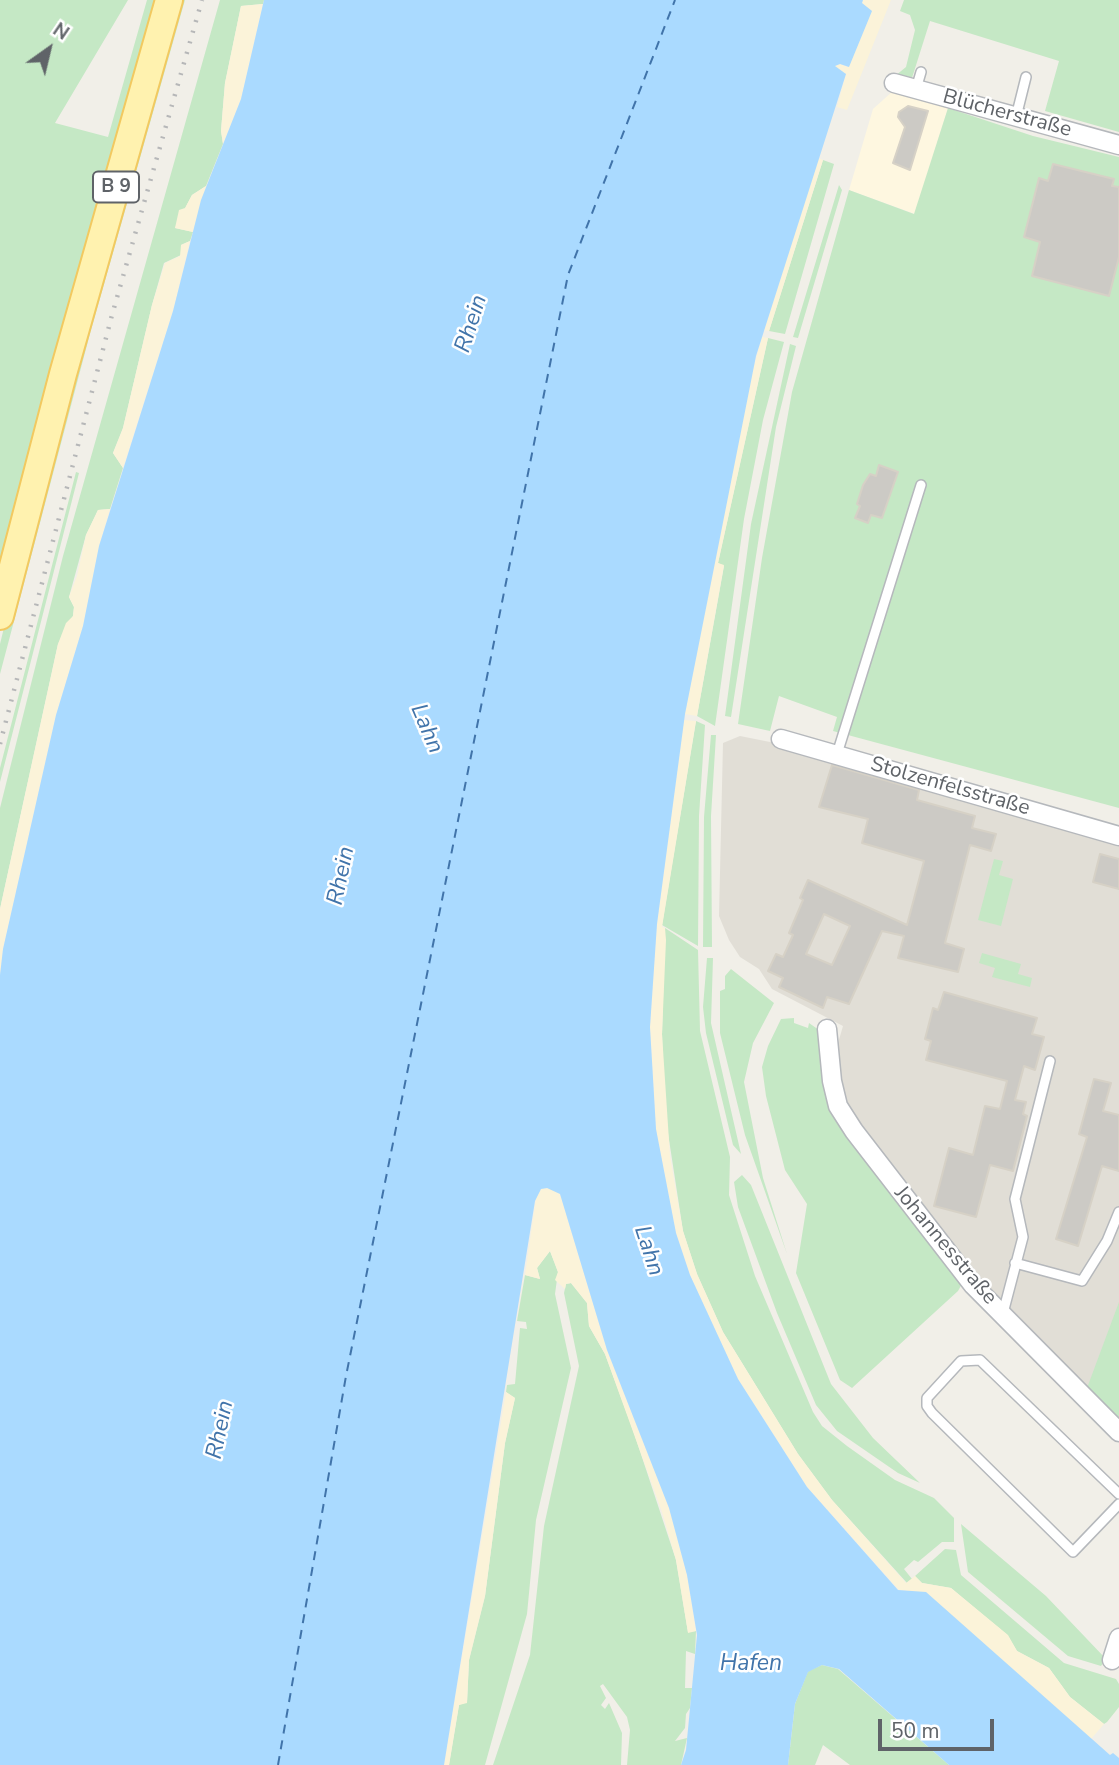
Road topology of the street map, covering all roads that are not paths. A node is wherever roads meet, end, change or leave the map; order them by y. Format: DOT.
graph roads {
  1 [pos="169,0"];
  2 [pos="1026,77"];
  3 [pos="894,83"];
  4 [pos="1016,117"];
  5 [pos="1119,145"];
  6 [pos="921,485"];
  7 [pos="0,616"];
  8 [pos="781,739"];
  9 [pos="837,754"];
  10 [pos="1119,836"];
  11 [pos="827,1028"];
  12 [pos="1050,1061"];
  13 [pos="1119,1212"];
  14 [pos="1015,1263"];
  15 [pos="1003,1315"];
  16 [pos="1119,1432"];
  17 [pos="1119,1494"];
  18 [pos="1119,1504"];
  19 [pos="1119,1637"];
  20 [pos="1112,1660"];
  1 -- 7 [label="main road, B 9"];
  2 -- 4 [label="lane"];
  3 -- 4 [label="street, Blücherstraße"];
  4 -- 5 [label="street, Blücherstraße"];
  6 -- 9 [label="lane"];
  8 -- 9 [label="street, Stolzenfelsstraße"];
  9 -- 10 [label="street, Stolzenfelsstraße"];
  11 -- 15 [label="street, Johannesstraße"];
  12 -- 14 [label="lane"];
  13 -- 14 [label="lane"];
  14 -- 15 [label="lane"];
  15 -- 16 [label="street, Johannesstraße"];
  17 -- 18 [label="lane"];
  19 -- 20 [label="street"];
}
